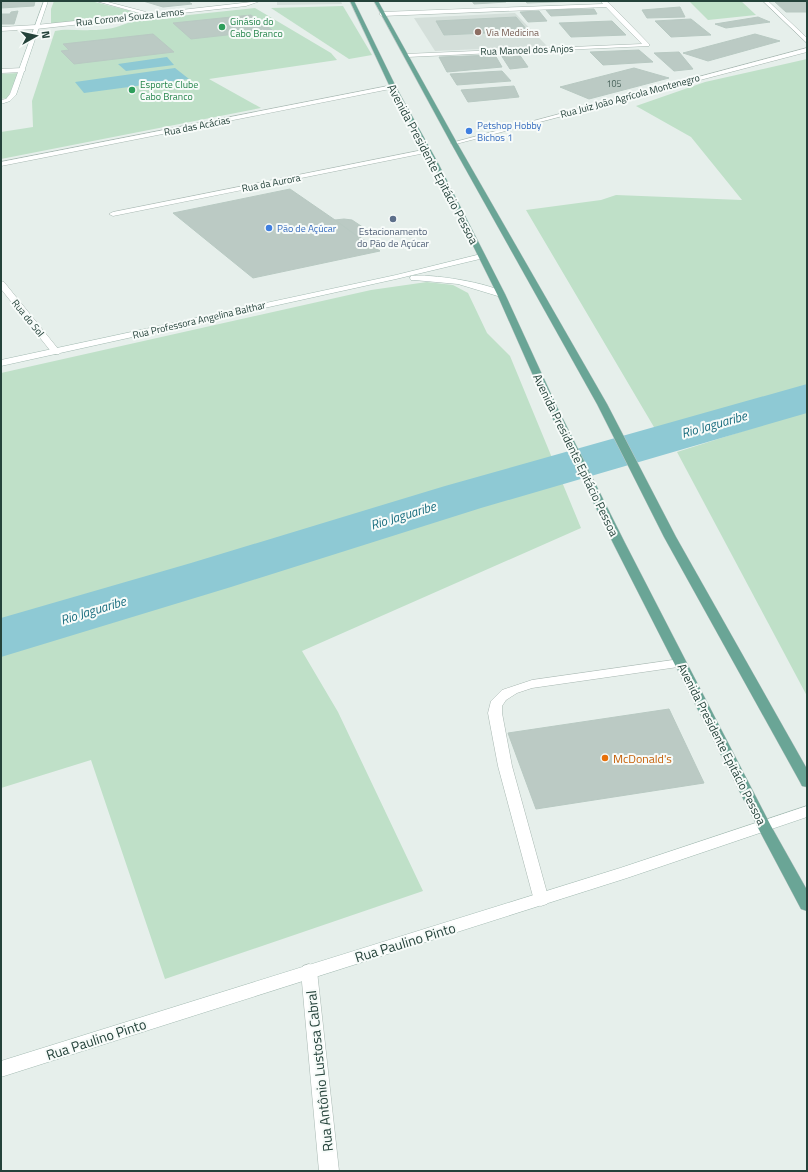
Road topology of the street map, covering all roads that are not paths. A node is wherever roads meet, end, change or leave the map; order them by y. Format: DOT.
graph roads {
  1 [pos="46,1"];
  2 [pos="98,1"];
  3 [pos="258,1"];
  4 [pos="352,1"];
  5 [pos="376,1"];
  6 [pos="603,1"];
  7 [pos="765,1"];
  8 [pos="608,5"];
  9 [pos="382,14"];
  10 [pos="150,15"];
  11 [pos="36,28"];
  12 [pos="1,29"];
  13 [pos="807,41"];
  14 [pos="807,50"];
  15 [pos="407,55"];
  16 [pos="23,70"];
  17 [pos="1,71"];
  18 [pos="393,87"];
  19 [pos="1,102"];
  20 [pos="454,143"];
  21 [pos="428,151"];
  22 [pos="1,164"];
  23 [pos="113,214"];
  24 [pos="481,256"];
  25 [pos="396,277"];
  26 [pos="1,284"];
  27 [pos="501,294"];
  28 [pos="56,352"];
  29 [pos="1,363"];
  30 [pos="680,663"];
  31 [pos="807,782"];
  32 [pos="807,811"];
  33 [pos="764,826"];
  34 [pos="541,900"];
  35 [pos="807,905"];
  36 [pos="309,971"];
  37 [pos="1,1069"];
  38 [pos="329,1171"];
  1 -- 11 [label="street"];
  2 -- 10 [label="street"];
  3 -- 10 [label="street, Rua Coronel Souza Lemos"];
  4 -- 18 [label="main road, Avenida Presidente Epitácio Pessoa"];
  5 -- 9 [label="main road"];
  6 -- 8 [label="street"];
  7 -- 13 [label="street"];
  8 -- 9 [label="street"];
  8 -- 15 [label="street, Rua Manoel dos Anjos"];
  9 -- 15 [label="main road"];
  10 -- 11 [label="street, Rua Coronel Souza Lemos"];
  11 -- 12 [label="street, Rua Coronel Souza Lemos"];
  11 -- 16 [label="street"];
  14 -- 20 [label="street, Rua Juiz João Agrícola Montenegro"];
  15 -- 20 [label="main road"];
  16 -- 17 [label="street"];
  16 -- 19 [label="street"];
  18 -- 21 [label="main road, Avenida Presidente Epitácio Pessoa"];
  18 -- 22 [label="street, Rua das Acácias"];
  20 -- 31 [label="main road"];
  21 -- 23 [label="street, Rua da Aurora"];
  21 -- 24 [label="main road, Avenida Presidente Epitácio Pessoa"];
  24 -- 25 [label="street"];
  24 -- 27 [label="main road, Avenida Presidente Epitácio Pessoa"];
  25 -- 27 [label="street"];
  25 -- 28 [label="street, Rua Professora Angelina Balthar"];
  26 -- 28 [label="street, Rua do Sol"];
  27 -- 30 [label="main road, Avenida Presidente Epitácio Pessoa"];
  28 -- 29 [label="street, Rua Professora Angelina Balthar"];
  30 -- 33 [label="main road, Avenida Presidente Epitácio Pessoa"];
  30 -- 34 [label="street"];
  32 -- 33 [label="street, Rua Paulino Pinto"];
  33 -- 34 [label="street, Rua Paulino Pinto"];
  33 -- 35 [label="main road, Avenida Presidente Epitácio Pessoa"];
  34 -- 36 [label="street, Rua Paulino Pinto"];
  36 -- 37 [label="street, Rua Paulino Pinto"];
  36 -- 38 [label="street, Rua Antônio Lustosa Cabral"];
}
